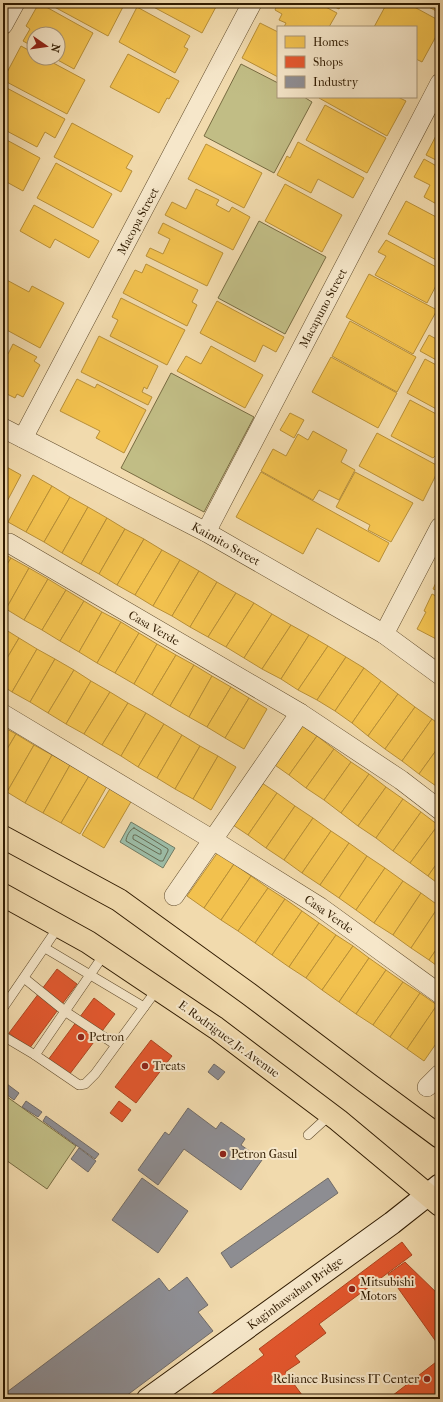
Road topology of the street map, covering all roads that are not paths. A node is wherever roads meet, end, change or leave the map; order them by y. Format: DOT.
graph roads {
  1 [pos="14,3"];
  2 [pos="252,3"];
  3 [pos="3,25"];
  4 [pos="440,83"];
  5 [pos="3,428"];
  6 [pos="23,438"];
  7 [pos="440,527"];
  8 [pos="206,532"];
  9 [pos="9,543"];
  10 [pos="384,634"];
  11 [pos="440,675"];
  12 [pos="300,713"];
  13 [pos="3,714"];
  14 [pos="440,810"];
  15 [pos="3,837"];
  16 [pos="213,840"];
  17 [pos="3,895"];
  18 [pos="174,896"];
  19 [pos="59,926"];
  20 [pos="45,948"];
  21 [pos="105,953"];
  22 [pos="90,974"];
  23 [pos="24,978"];
  24 [pos="158,988"];
  25 [pos="440,994"];
  26 [pos="144,1007"];
  27 [pos="3,1008"];
  28 [pos="66,1012"];
  29 [pos="3,1036"];
  30 [pos="116,1045"];
  31 [pos="35,1055"];
  32 [pos="331,1114"];
  33 [pos="308,1135"];
  34 [pos="440,1137"];
  35 [pos="437,1196"];
  36 [pos="148,1399"];
  1 -- 3 [label="street"];
  2 -- 6 [label="street, Macopa Street"];
  4 -- 8 [label="street, Macapuno Street"];
  5 -- 6 [label="street, Kaimito Street"];
  6 -- 8 [label="street, Kaimito Street"];
  7 -- 10 [label="street"];
  8 -- 10 [label="street, Kaimito Street"];
  9 -- 12 [label="street, Casa Verde"];
  10 -- 11 [label="street, Kaimito Street"];
  12 -- 14 [label="street, Casa Verde"];
  12 -- 16 [label="street"];
  13 -- 16 [label="street, Casa Verde"];
  15 -- 34 [label="main road"];
  16 -- 18 [label="street"];
  16 -- 25 [label="street, Casa Verde"];
  17 -- 19 [label="main road, E. Rodriguez Jr. Avenue"];
  19 -- 20 [label="lane"];
  19 -- 21 [label="main road, E. Rodriguez Jr. Avenue"];
  20 -- 22 [label="lane"];
  20 -- 23 [label="lane"];
  21 -- 22 [label="lane"];
  21 -- 24 [label="main road, E. Rodriguez Jr. Avenue"];
  22 -- 26 [label="lane"];
  22 -- 28 [label="lane"];
  23 -- 27 [label="lane"];
  23 -- 28 [label="lane"];
  24 -- 26 [label="lane"];
  24 -- 32 [label="main road, E. Rodriguez Jr. Avenue"];
  26 -- 30 [label="lane"];
  28 -- 30 [label="lane"];
  28 -- 31 [label="lane"];
  29 -- 31 [label="lane"];
  30 -- 31 [label="lane"];
  32 -- 33 [label="lane"];
  32 -- 35 [label="main road, E. Rodriguez Jr. Avenue"];
  35 -- 36 [label="main road, Kaginhawahan Bridge"];
}
